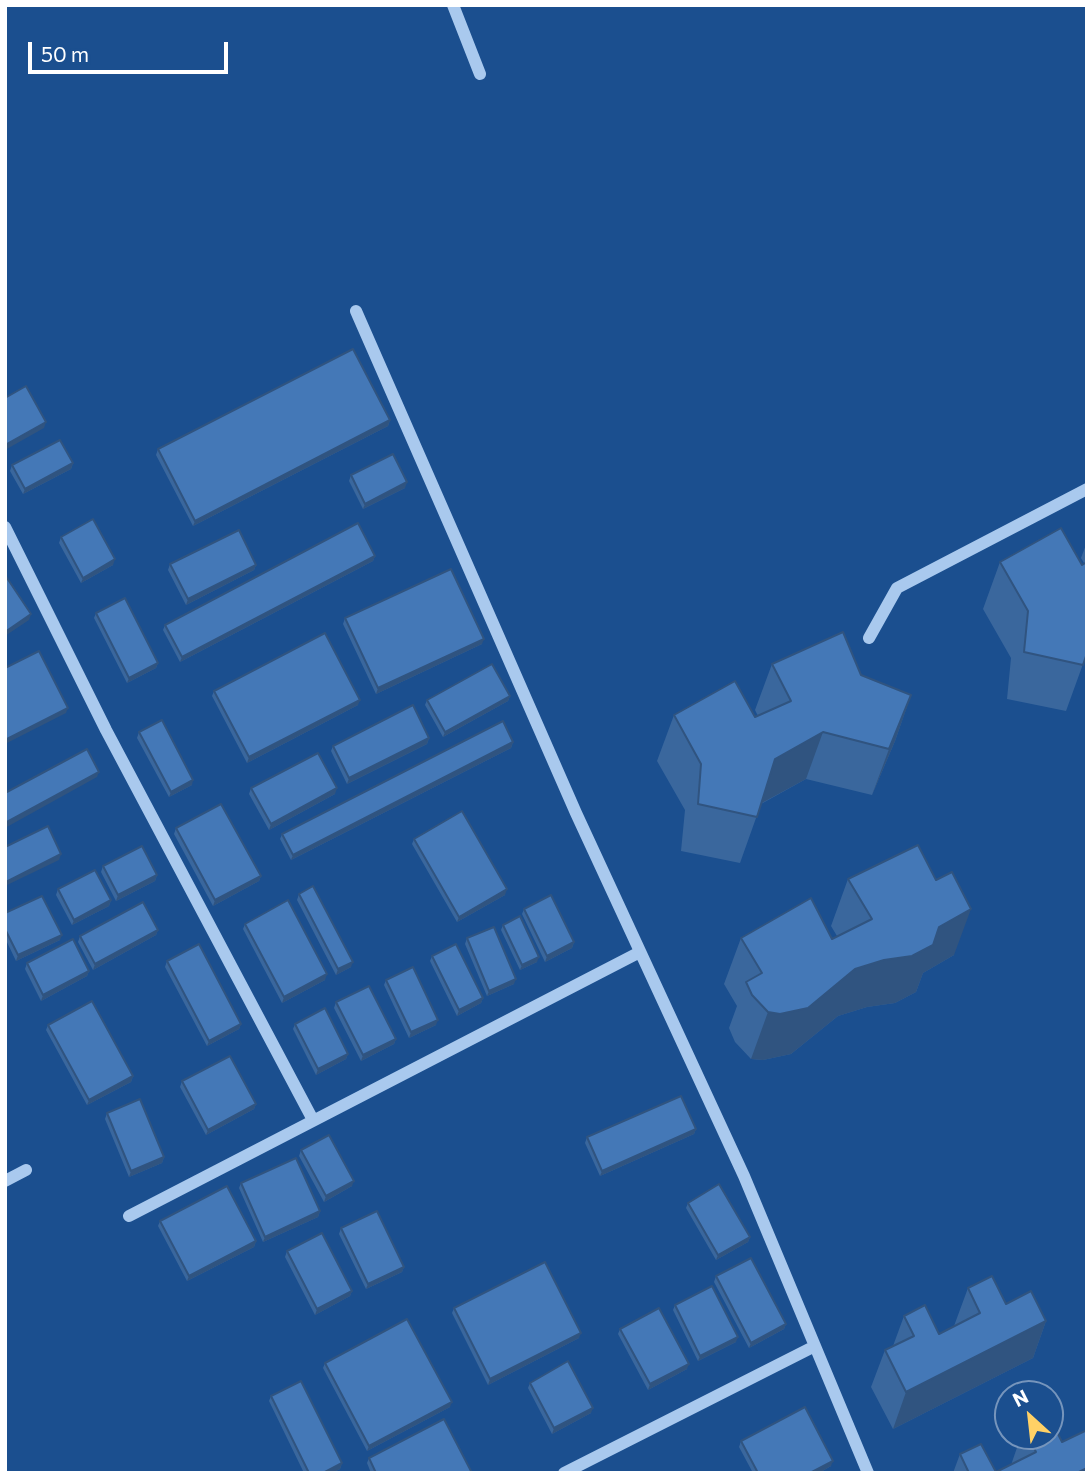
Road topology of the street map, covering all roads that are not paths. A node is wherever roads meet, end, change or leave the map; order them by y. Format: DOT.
graph roads {
  1 [pos="453,5"];
  2 [pos="480,74"];
  3 [pos="356,310"];
  4 [pos="1087,489"];
  5 [pos="5,527"];
  6 [pos="869,638"];
  7 [pos="640,951"];
  8 [pos="313,1121"];
  9 [pos="26,1170"];
  10 [pos="5,1181"];
  11 [pos="129,1216"];
  12 [pos="815,1346"];
  13 [pos="564,1473"];
  14 [pos="868,1473"];
  1 -- 2 [label="lane"];
  3 -- 7 [label="lane"];
  4 -- 6 [label="lane"];
  5 -- 8 [label="lane"];
  7 -- 8 [label="lane"];
  7 -- 12 [label="lane"];
  8 -- 11 [label="lane"];
  9 -- 10 [label="lane"];
  12 -- 13 [label="lane"];
  12 -- 14 [label="lane"];
}
